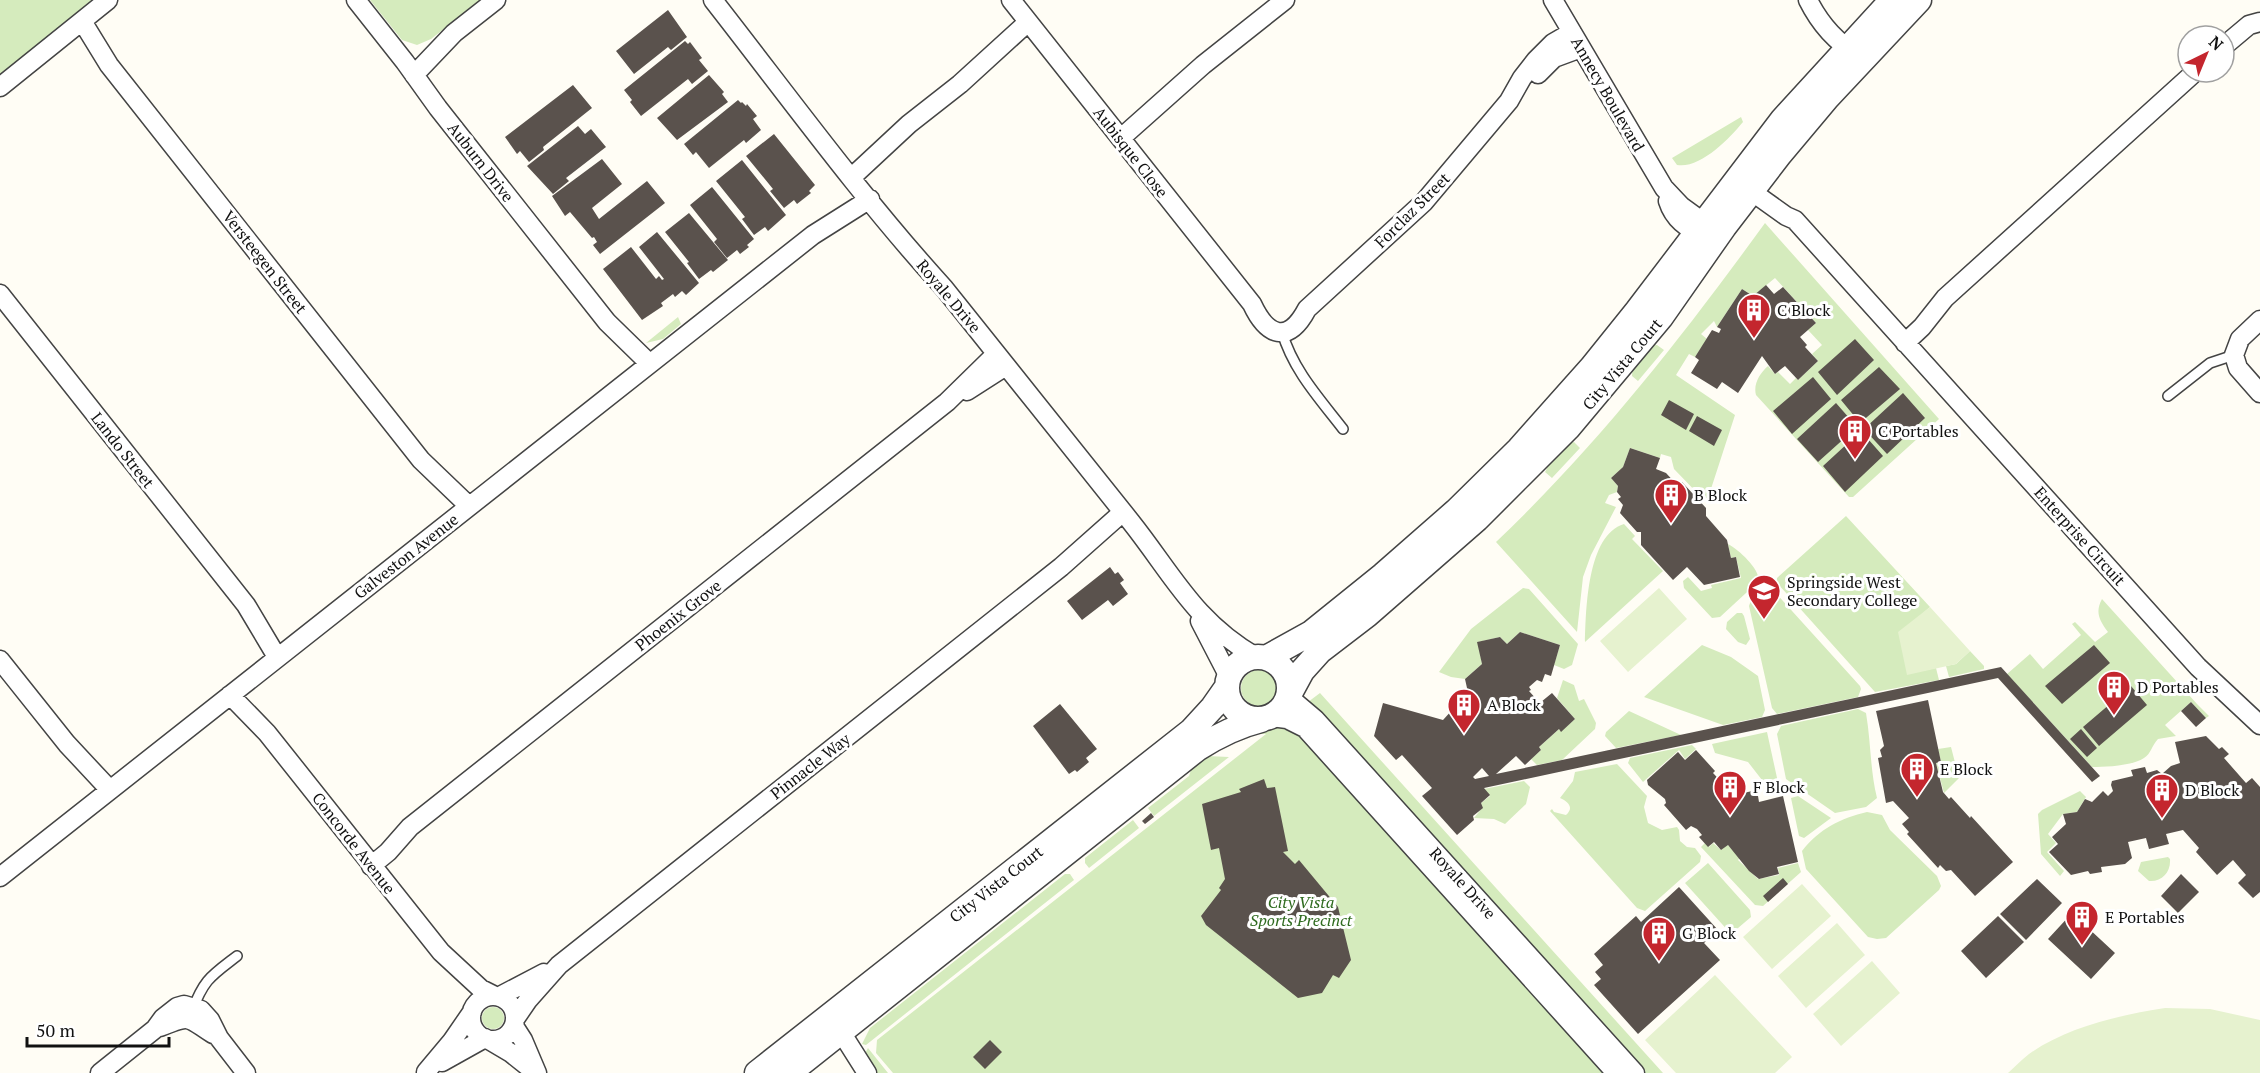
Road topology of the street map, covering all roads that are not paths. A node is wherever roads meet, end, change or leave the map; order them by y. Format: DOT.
graph roads {
  1 [pos="108,0"];
  2 [pos="356,0"];
  3 [pos="496,0"];
  4 [pos="713,0"];
  5 [pos="1011,0"];
  6 [pos="1285,0"];
  7 [pos="1553,0"];
  8 [pos="1808,0"];
  9 [pos="1819,0"];
  10 [pos="1892,0"];
  11 [pos="1919,0"];
  12 [pos="2260,22"];
  13 [pos="76,26"];
  14 [pos="1032,27"];
  15 [pos="1572,32"];
  16 [pos="2236,36"];
  17 [pos="1581,48"];
  18 [pos="1855,48"];
  19 [pos="410,68"];
  20 [pos="2182,84"];
  21 [pos="0,87"];
  22 [pos="1509,102"];
  23 [pos="1117,133"];
  24 [pos="857,183"];
  25 [pos="1755,185"];
  26 [pos="1705,232"];
  27 [pos="0,294"];
  28 [pos="2260,320"];
  29 [pos="1282,326"];
  30 [pos="1900,338"];
  31 [pos="2234,355"];
  32 [pos="1001,360"];
  33 [pos="644,368"];
  34 [pos="2260,393"];
  35 [pos="2169,396"];
  36 [pos="1343,429"];
  37 [pos="462,512"];
  38 [pos="1127,517"];
  39 [pos="1184,594"];
  40 [pos="284,652"];
  41 [pos="1261,657"];
  42 [pos="0,660"];
  43 [pos="1228,682"];
  44 [pos="235,691"];
  45 [pos="1289,696"];
  46 [pos="1266,718"];
  47 [pos="2260,725"];
  48 [pos="104,794"];
  49 [pos="367,861"];
  50 [pos="0,877"];
  51 [pos="441,952"];
  52 [pos="237,956"];
  53 [pos="559,965"];
  54 [pos="496,996"];
  55 [pos="473,1009"];
  56 [pos="192,1013"];
  57 [pos="514,1023"];
  58 [pos="835,1037"];
  59 [pos="487,1039"];
  60 [pos="425,1072"];
  61 [pos="99,1073"];
  62 [pos="246,1073"];
  63 [pos="536,1073"];
  64 [pos="757,1073"];
  65 [pos="789,1073"];
  66 [pos="860,1073"];
  67 [pos="867,1073"];
  68 [pos="1617,1073"];
  69 [pos="1635,1073"];
  1 -- 13 [label="street"];
  2 -- 19 [label="street, Auburn Drive"];
  3 -- 19 [label="street"];
  4 -- 24 [label="street, Royale Drive"];
  5 -- 14 [label="street, Aubisque Close"];
  6 -- 23 [label="street"];
  7 -- 15 [label="street, Annecy Boulevard"];
  8 -- 18 [label="street"];
  9 -- 18 [label="street"];
  10 -- 18 [label="street, City Vista Court"];
  11 -- 18 [label="street, City Vista Court"];
  12 -- 16 [label="street"];
  13 -- 21 [label="street"];
  13 -- 37 [label="street, Versteegen Street"];
  14 -- 23 [label="street, Aubisque Close"];
  14 -- 24 [label="street, Galveston Avenue"];
  15 -- 17 [label="street, Annecy Boulevard"];
  15 -- 22 [label="street, Forclaz Street"];
  17 -- 22 [label="street, Forclaz Street"];
  17 -- 26 [label="street, Annecy Boulevard"];
  18 -- 25 [label="street, City Vista Court"];
  18 -- 26 [label="street, City Vista Court"];
  19 -- 33 [label="street, Auburn Drive"];
  20 -- 30 [label="street"];
  22 -- 29 [label="street, Forclaz Street"];
  23 -- 29 [label="street, Aubisque Close"];
  24 -- 32 [label="street, Royale Drive"];
  24 -- 33 [label="street, Galveston Avenue"];
  25 -- 26 [label="street, City Vista Court"];
  25 -- 30 [label="street, Enterprise Circuit"];
  26 -- 41 [label="street, City Vista Court"];
  26 -- 45 [label="street, City Vista Court"];
  27 -- 40 [label="street, Lando Street"];
  28 -- 31 [label="street"];
  29 -- 36 [label="lane"];
  30 -- 47 [label="street, Enterprise Circuit"];
  31 -- 34 [label="street"];
  31 -- 35 [label="lane"];
  32 -- 38 [label="street, Royale Drive"];
  32 -- 49 [label="street, Phoenix Grove"];
  33 -- 37 [label="street, Galveston Avenue"];
  37 -- 40 [label="street, Galveston Avenue"];
  38 -- 39 [label="street, Royale Drive"];
  38 -- 53 [label="street, Pinnacle Way"];
  39 -- 41 [label="street"];
  39 -- 43 [label="street"];
  40 -- 44 [label="street, Galveston Avenue"];
  41 -- 43 [label="street"];
  41 -- 45 [label="street"];
  42 -- 48 [label="street"];
  43 -- 46 [label="street"];
  43 -- 64 [label="street, City Vista Court"];
  44 -- 48 [label="street, Galveston Avenue"];
  44 -- 49 [label="street, Concorde Avenue"];
  45 -- 46 [label="street"];
  45 -- 69 [label="street, Royale Drive"];
  46 -- 58 [label="street, City Vista Court"];
  46 -- 68 [label="street, Royale Drive"];
  48 -- 50 [label="street, Galveston Avenue"];
  49 -- 51 [label="street, Concorde Avenue"];
  51 -- 54 [label="street, Concorde Avenue"];
  51 -- 55 [label="street, Concorde Avenue"];
  52 -- 56 [label="lane"];
  53 -- 54 [label="street, Pinnacle Way"];
  53 -- 57 [label="street, Pinnacle Way"];
  54 -- 55 [label="street"];
  54 -- 57 [label="street"];
  55 -- 59 [label="street"];
  55 -- 60 [label="street"];
  56 -- 61 [label="street"];
  56 -- 62 [label="street"];
  57 -- 59 [label="street"];
  57 -- 63 [label="street"];
  58 -- 65 [label="street, City Vista Court"];
  58 -- 66 [label="street"];
  58 -- 67 [label="street"];
  59 -- 60 [label="street"];
  59 -- 63 [label="street"];
}
